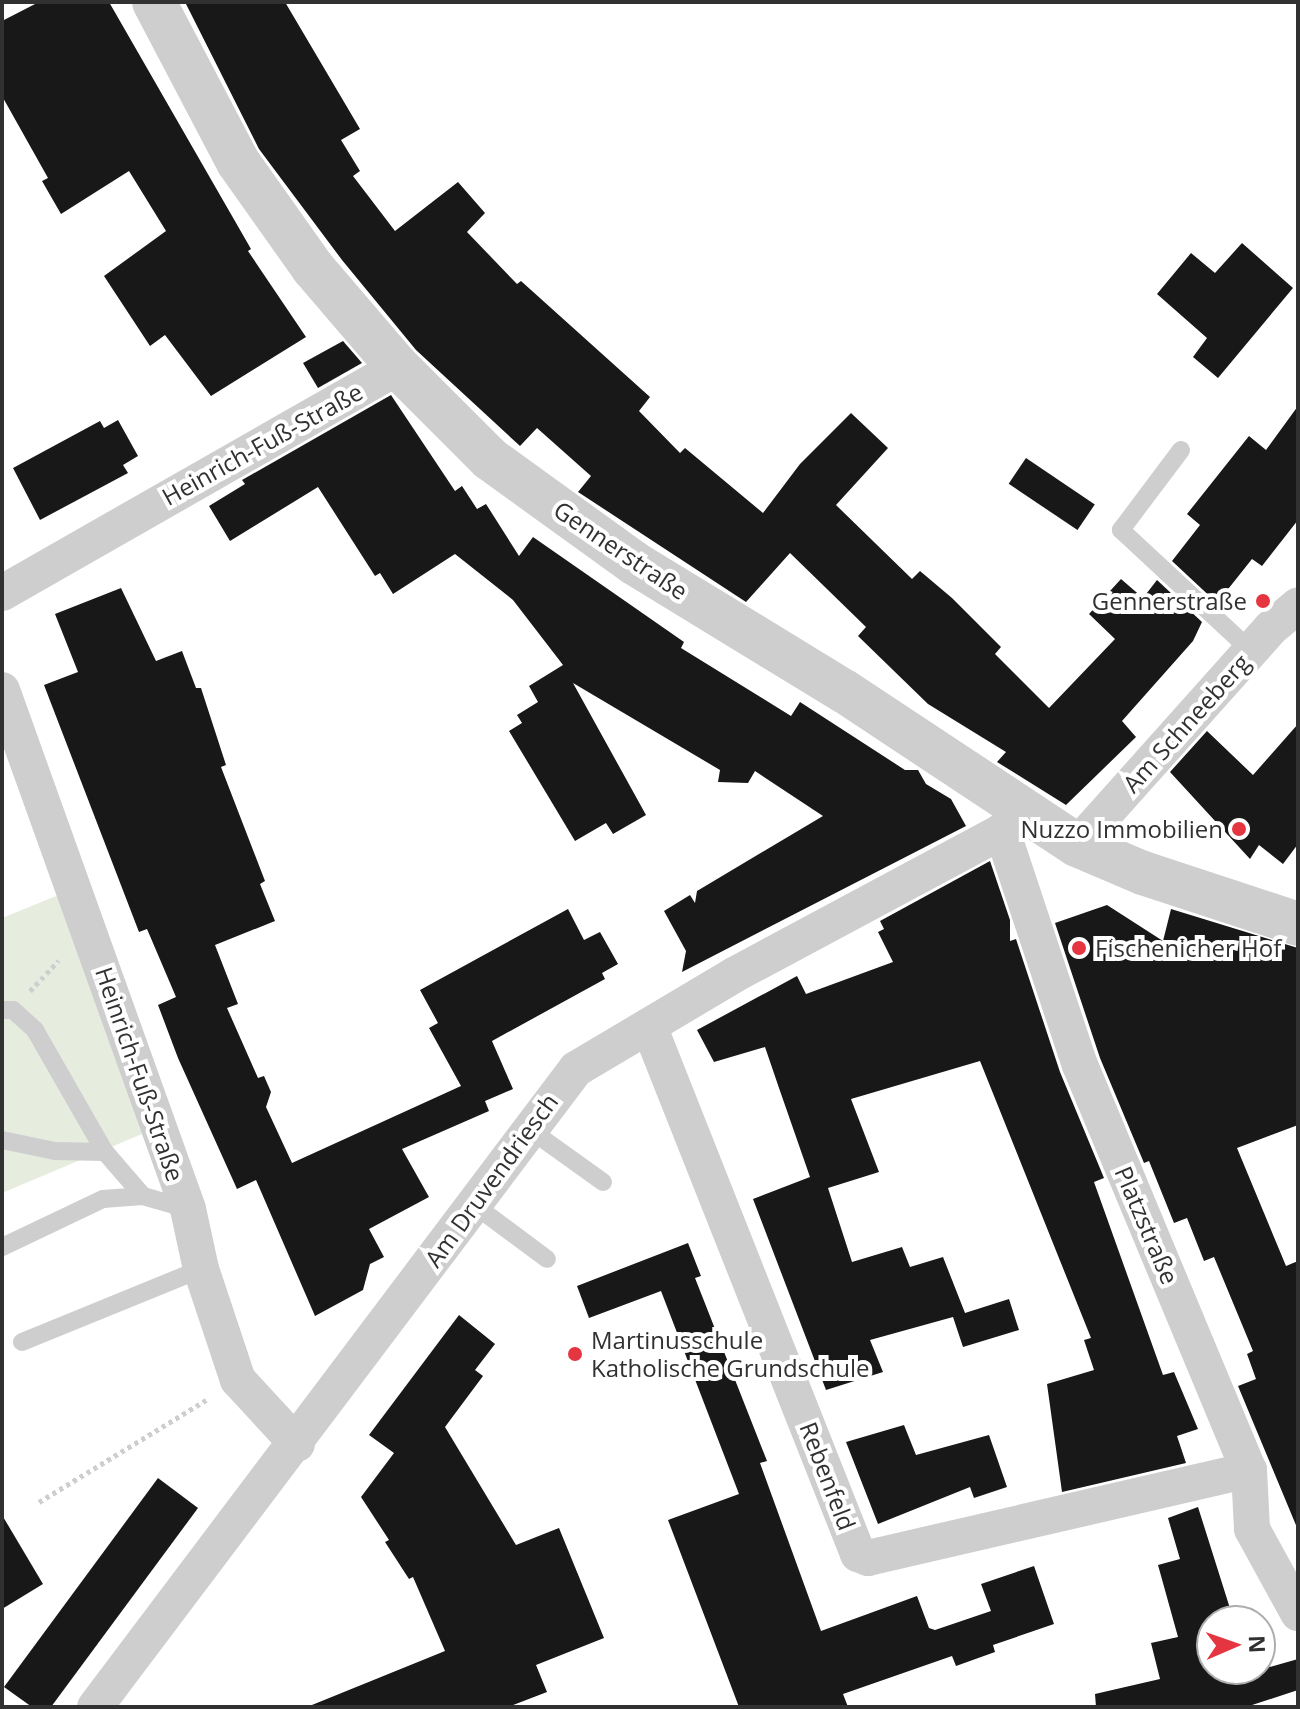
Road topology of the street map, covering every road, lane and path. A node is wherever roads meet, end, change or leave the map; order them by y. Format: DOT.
graph roads {
  1 [pos="154,2"];
  2 [pos="398,367"];
  3 [pos="1181,450"];
  4 [pos="2,593"];
  5 [pos="1298,605"];
  6 [pos="1251,651"];
  7 [pos="2,690"];
  8 [pos="1014,822"];
  9 [pos="1077,845"];
  10 [pos="1298,924"];
  11 [pos="89,928"];
  12 [pos="8,1010"];
  13 [pos="649,1026"];
  14 [pos="529,1129"];
  15 [pos="2,1140"];
  16 [pos="105,1152"];
  17 [pos="603,1182"];
  18 [pos="143,1196"];
  19 [pos="473,1204"];
  20 [pos="188,1209"];
  21 [pos="2,1247"];
  22 [pos="547,1259"];
  23 [pos="201,1269"];
  24 [pos="22,1342"];
  25 [pos="238,1380"];
  26 [pos="297,1444"];
  27 [pos="1249,1470"];
  28 [pos="39,1502"];
  29 [pos="1298,1613"];
  30 [pos="95,1707"];
  1 -- 2 [label="street, Gennerstraße"];
  2 -- 4 [label="street, Heinrich-Fuß-Straße"];
  2 -- 8 [label="street, Gennerstraße"];
  3 -- 6 [label="lane"];
  5 -- 6 [label="street, Am Schneeberg"];
  6 -- 9 [label="street, Am Schneeberg"];
  7 -- 11 [label="street, Heinrich-Fuß-Straße"];
  8 -- 9 [label="street, Gennerstraße"];
  8 -- 13 [label="street, Am Druvendriesch"];
  8 -- 27 [label="street, Platzstraße"];
  9 -- 10 [label="street, Gennerstraße"];
  11 -- 12 [label="path"];
  11 -- 20 [label="street, Heinrich-Fuß-Straße"];
  12 -- 16 [label="lane"];
  13 -- 14 [label="street, Am Druvendriesch"];
  13 -- 27 [label="street, Rebenfeld"];
  14 -- 17 [label="lane"];
  14 -- 19 [label="street, Am Druvendriesch"];
  15 -- 16 [label="lane"];
  16 -- 18 [label="lane"];
  18 -- 20 [label="lane"];
  18 -- 21 [label="lane"];
  19 -- 22 [label="lane"];
  19 -- 26 [label="street, Am Druvendriesch"];
  20 -- 23 [label="street, Heinrich-Fuß-Straße"];
  23 -- 24 [label="lane"];
  23 -- 25 [label="street, Heinrich-Fuß-Straße"];
  25 -- 26 [label="street, Heinrich-Fuß-Straße"];
  25 -- 28 [label="path"];
  26 -- 30 [label="street, Am Druvendriesch"];
  27 -- 29 [label="street, Platzstraße"];
}
